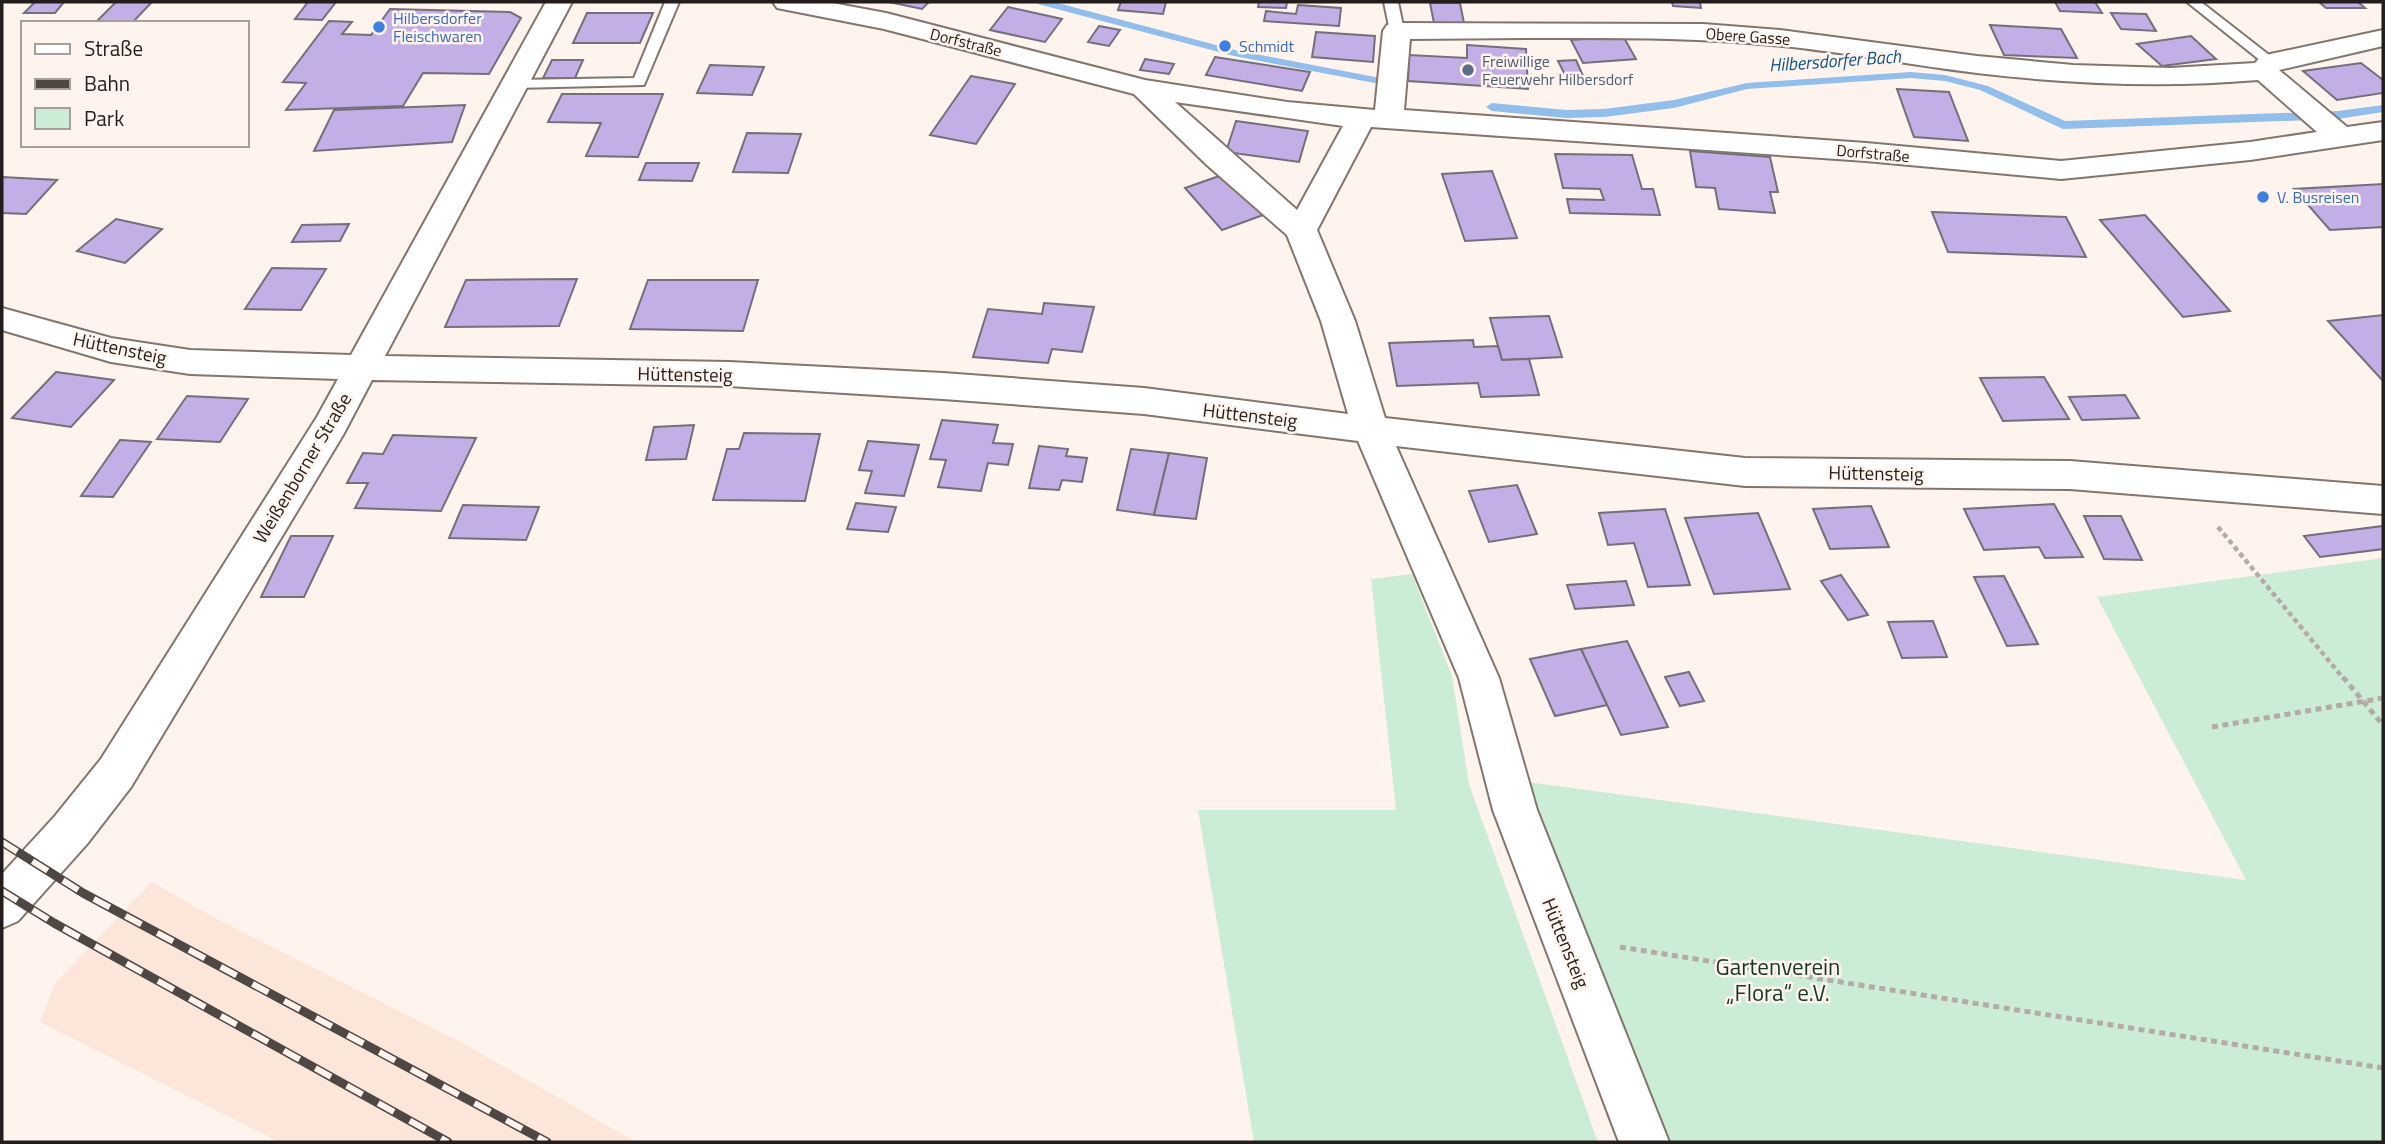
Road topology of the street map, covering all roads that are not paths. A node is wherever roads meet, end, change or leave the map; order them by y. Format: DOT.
graph roads {
  1 [pos="559,2"];
  2 [pos="672,2"];
  3 [pos="786,2"];
  4 [pos="1391,2"];
  5 [pos="2193,2"];
  6 [pos="1397,31"];
  7 [pos="2383,38"];
  8 [pos="2268,66"];
  9 [pos="515,84"];
  10 [pos="1144,88"];
  11 [pos="1375,119"];
  12 [pos="2325,123"];
  13 [pos="2383,131"];
  14 [pos="1301,230"];
  15 [pos="2,319"];
  16 [pos="360,368"];
  17 [pos="1371,429"];
  18 [pos="2383,500"];
  19 [pos="2,906"];
  20 [pos="1644,1142"];
  1 -- 9 [label="street, Weißenborner Straße"];
  2 -- 9 [label="lane"];
  3 -- 10 [label="street, Dorfstraße"];
  4 -- 6 [label="lane"];
  5 -- 8 [label="lane"];
  6 -- 8 [label="street, Obere Gasse"];
  6 -- 11 [label="street"];
  7 -- 8 [label="street, Obere Gasse"];
  8 -- 12 [label="street"];
  9 -- 16 [label="street, Weißenborner Straße"];
  10 -- 11 [label="street, Dorfstraße"];
  10 -- 14 [label="street, Dorfstraße"];
  11 -- 12 [label="street, Dorfstraße"];
  11 -- 14 [label="street"];
  12 -- 13 [label="street, Dorfstraße"];
  14 -- 17 [label="street, Dorfstraße"];
  15 -- 16 [label="street, Hüttensteig"];
  16 -- 17 [label="street, Hüttensteig"];
  16 -- 19 [label="street, Weißenborner Straße"];
  17 -- 18 [label="street, Hüttensteig"];
  17 -- 20 [label="street, Hüttensteig"];
}
